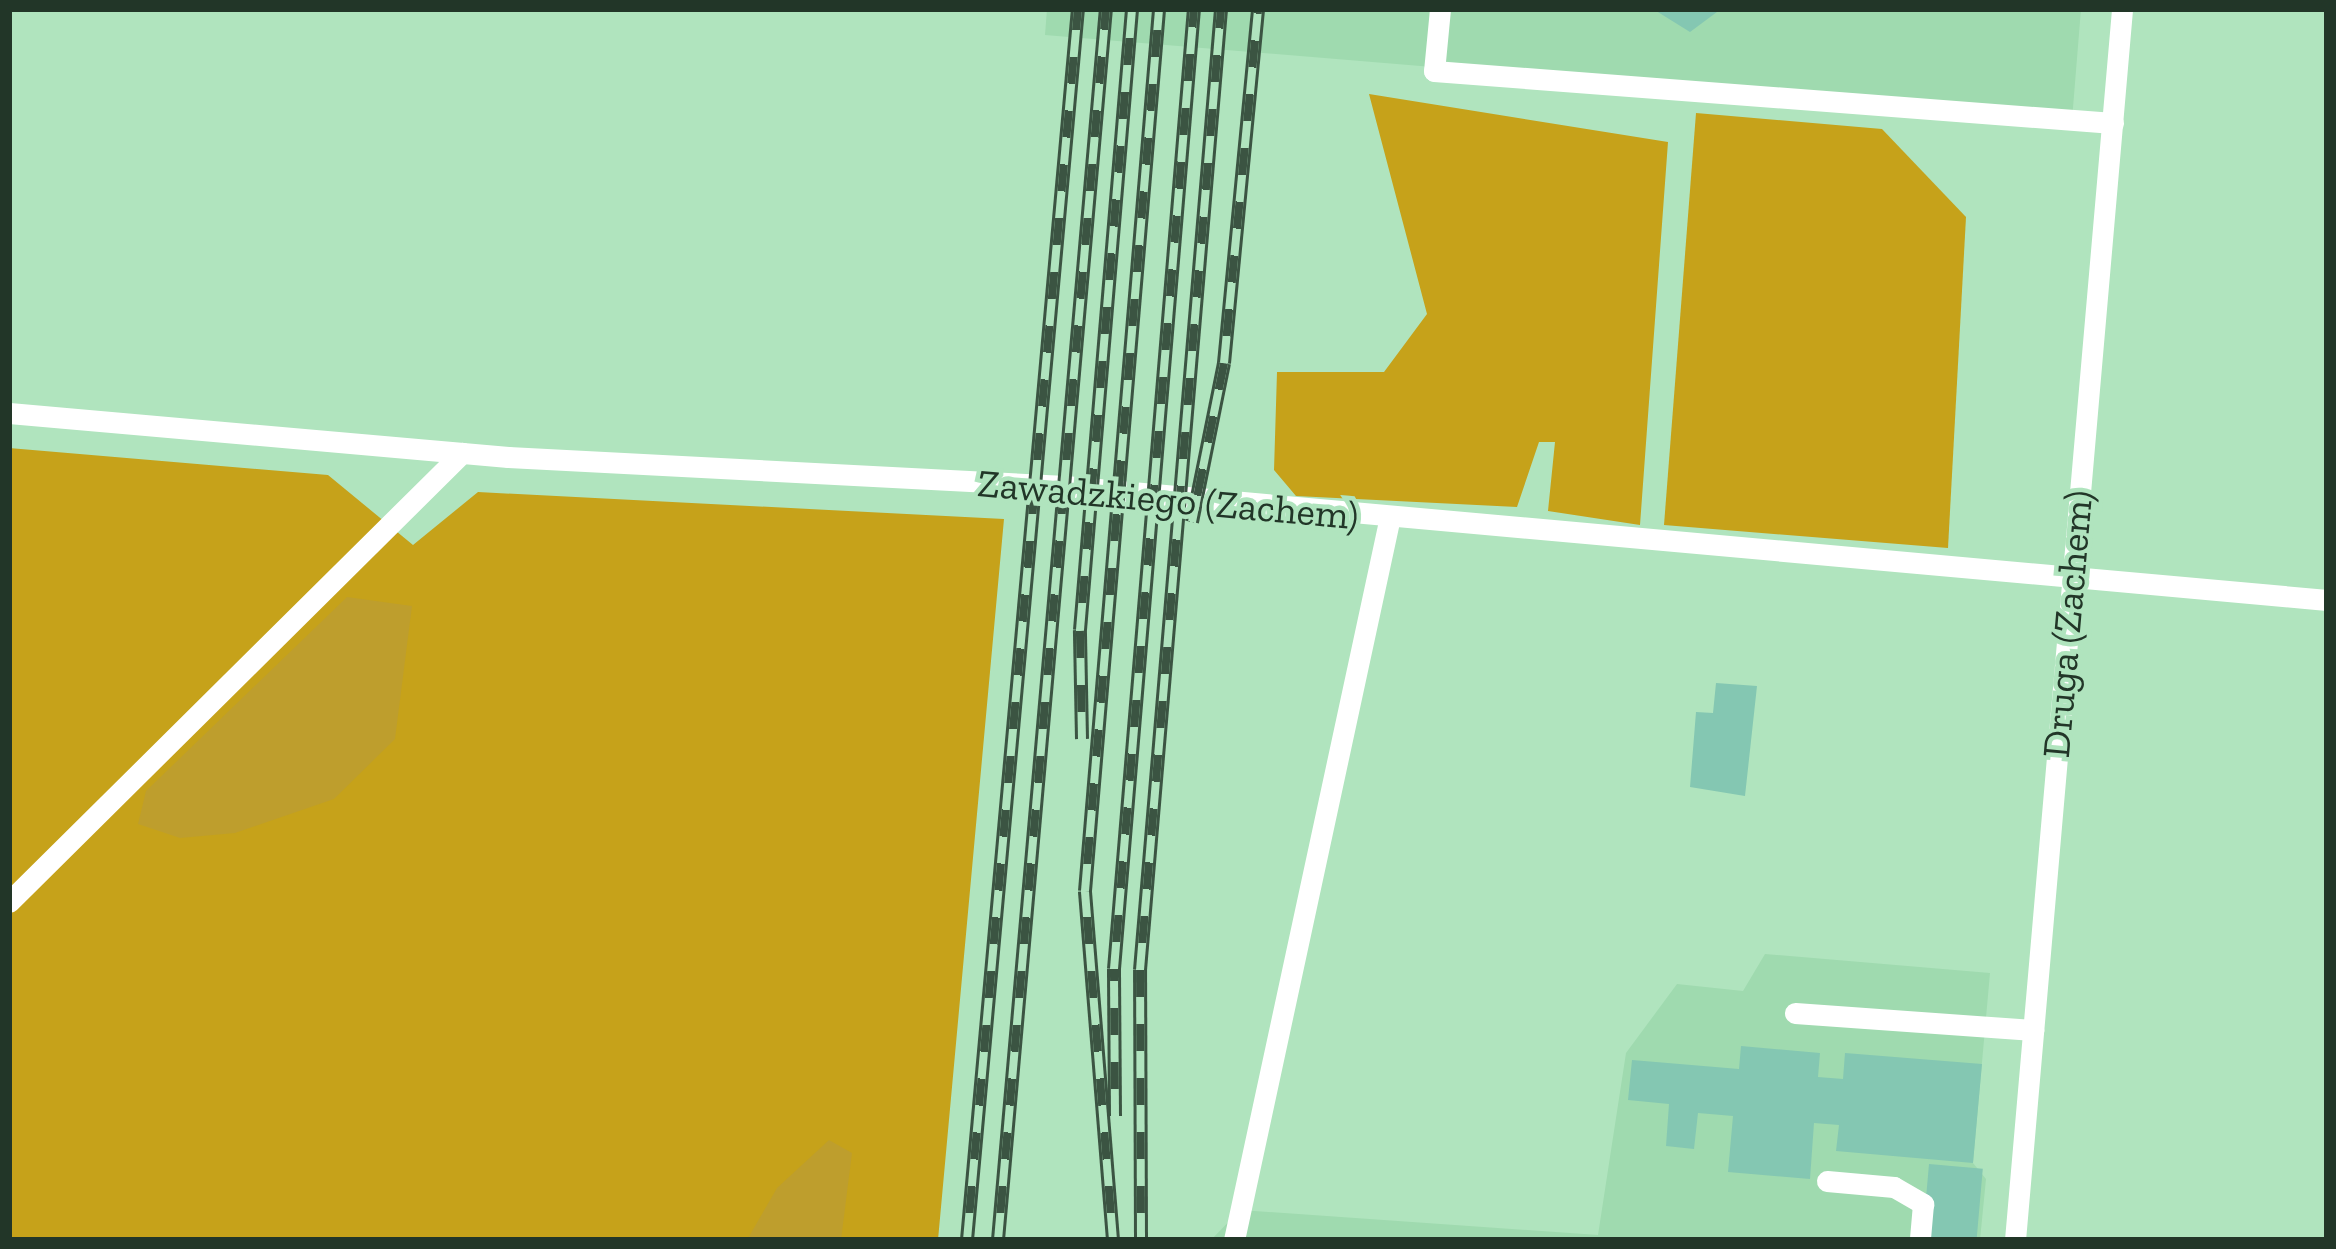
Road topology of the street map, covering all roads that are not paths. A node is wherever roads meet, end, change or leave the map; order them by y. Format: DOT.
graph roads {
  1 [pos="1440,9"];
  2 [pos="2122,9"];
  3 [pos="2113,124"];
  4 [pos="9,413"];
  5 [pos="462,453"];
  6 [pos="1389,520"];
  7 [pos="2072,578"];
  8 [pos="2327,600"];
  9 [pos="9,902"];
  10 [pos="1795,1013"];
  11 [pos="2033,1030"];
  12 [pos="1827,1181"];
  13 [pos="1234,1240"];
  14 [pos="1920,1240"];
  15 [pos="2015,1240"];
  1 -- 3 [label="lane"];
  2 -- 3 [label="lane, Druga (Zachem)"];
  3 -- 7 [label="lane, Druga (Zachem)"];
  4 -- 5 [label="lane, Zawadzkiego (Zachem)"];
  5 -- 6 [label="lane, Zawadzkiego (Zachem)"];
  5 -- 9 [label="lane"];
  6 -- 7 [label="lane, Zawadzkiego (Zachem)"];
  6 -- 13 [label="lane"];
  7 -- 8 [label="lane, Zawadzkiego (Zachem)"];
  7 -- 11 [label="lane, Druga (Zachem)"];
  10 -- 11 [label="lane"];
  11 -- 15 [label="lane, Druga (Zachem)"];
  12 -- 14 [label="lane"];
}
